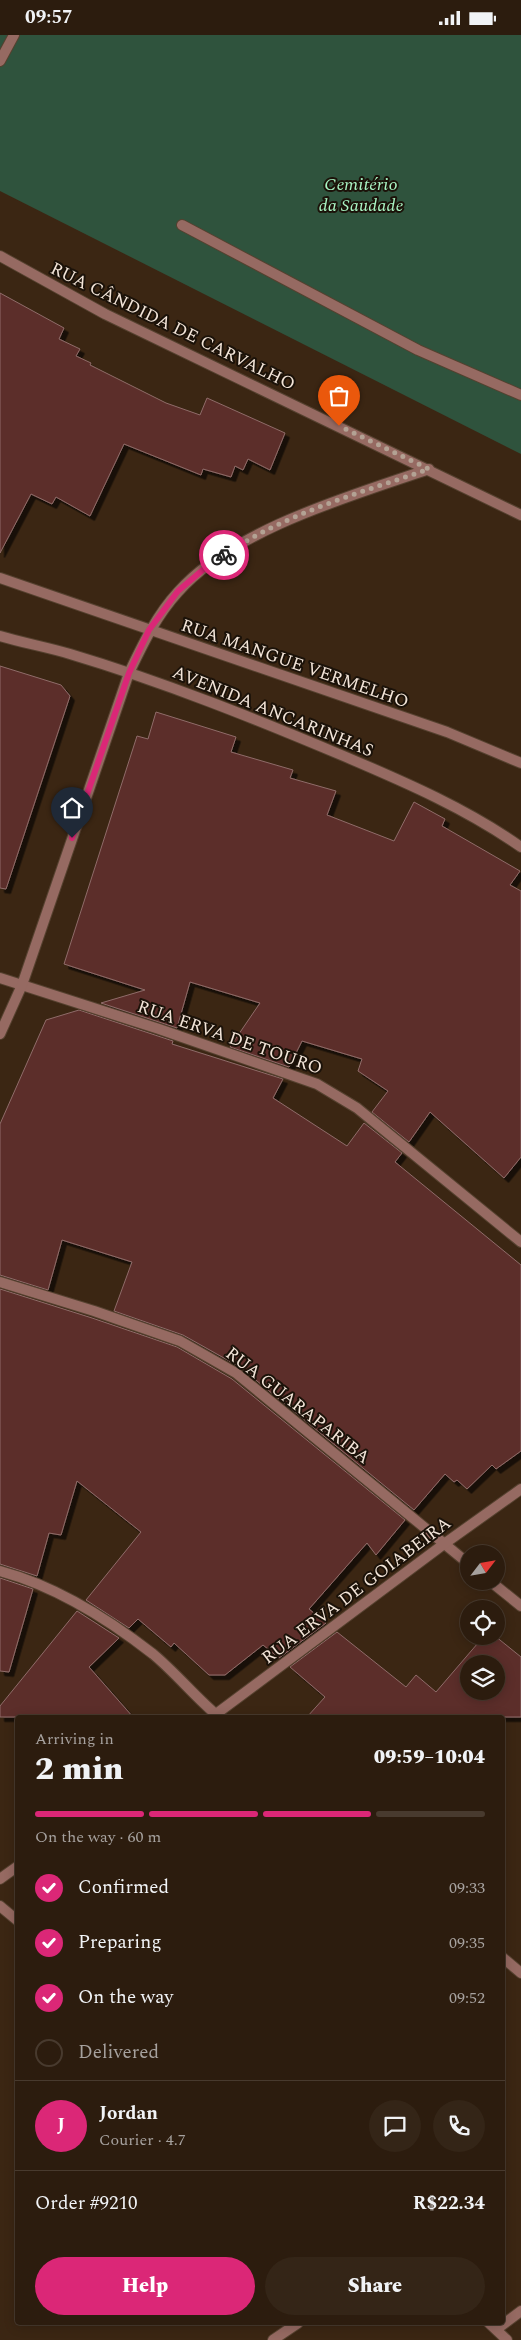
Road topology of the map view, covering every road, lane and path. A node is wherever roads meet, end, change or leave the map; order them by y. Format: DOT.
graph roads {
  1 [pos="14,35"];
  2 [pos="0,61"];
  3 [pos="182,225"];
  4 [pos="0,256"];
  5 [pos="521,395"];
  6 [pos="429,469"];
  7 [pos="521,515"];
  8 [pos="0,578"];
  9 [pos="149,630"];
  10 [pos="0,636"];
  11 [pos="129,673"];
  12 [pos="521,763"];
  13 [pos="521,847"];
  14 [pos="0,978"];
  15 [pos="22,985"];
  16 [pos="0,1034"];
  17 [pos="521,1242"];
  18 [pos="0,1282"];
  19 [pos="521,1489"];
  20 [pos="444,1544"];
  21 [pos="460,1557"];
  22 [pos="0,1571"];
  23 [pos="501,1590"];
  24 [pos="521,1606"];
  25 [pos="213,1715"];
  26 [pos="218,1715"];
  27 [pos="15,1868"];
  28 [pos="0,1879"];
  29 [pos="0,1906"];
  30 [pos="15,1918"];
  31 [pos="505,1960"];
  32 [pos="521,1973"];
  33 [pos="521,2311"];
  34 [pos="505,2320"];
  35 [pos="295,2325"];
  36 [pos="493,2326"];
  37 [pos="273,2340"];
  38 [pos="507,2340"];
  1 -- 2 [label="street"];
  3 -- 5 [label="street"];
  4 -- 6 [label="street, RUA CÂNDIDA DE CARVALHO"];
  6 -- 7 [label="street, RUA CÂNDIDA DE CARVALHO"];
  6 -- 9 [label="street"];
  8 -- 9 [label="street, RUA MANGUE VERMELHO"];
  9 -- 11 [label="street"];
  9 -- 12 [label="street, RUA MANGUE VERMELHO"];
  10 -- 11 [label="street, AVENIDA ANCARINHAS"];
  11 -- 13 [label="street, AVENIDA ANCARINHAS"];
  11 -- 15 [label="street"];
  14 -- 15 [label="street, RUA ERVA DE TOURO"];
  15 -- 16 [label="street"];
  15 -- 17 [label="street, RUA ERVA DE TOURO"];
  18 -- 20 [label="street, RUA GUARAPARIBA"];
  19 -- 20 [label="street, RUA ERVA DE GOIABEIRA"];
  20 -- 21 [label="street, RUA GUARAPARIBA"];
  20 -- 26 [label="street, RUA ERVA DE GOIABEIRA"];
  22 -- 25 [label="street"];
  23 -- 24 [label="street"];
  27 -- 28 [label="street"];
  29 -- 30 [label="street"];
  31 -- 32 [label="street"];
  33 -- 34 [label="street"];
  35 -- 37 [label="street"];
  36 -- 38 [label="street"];
}
